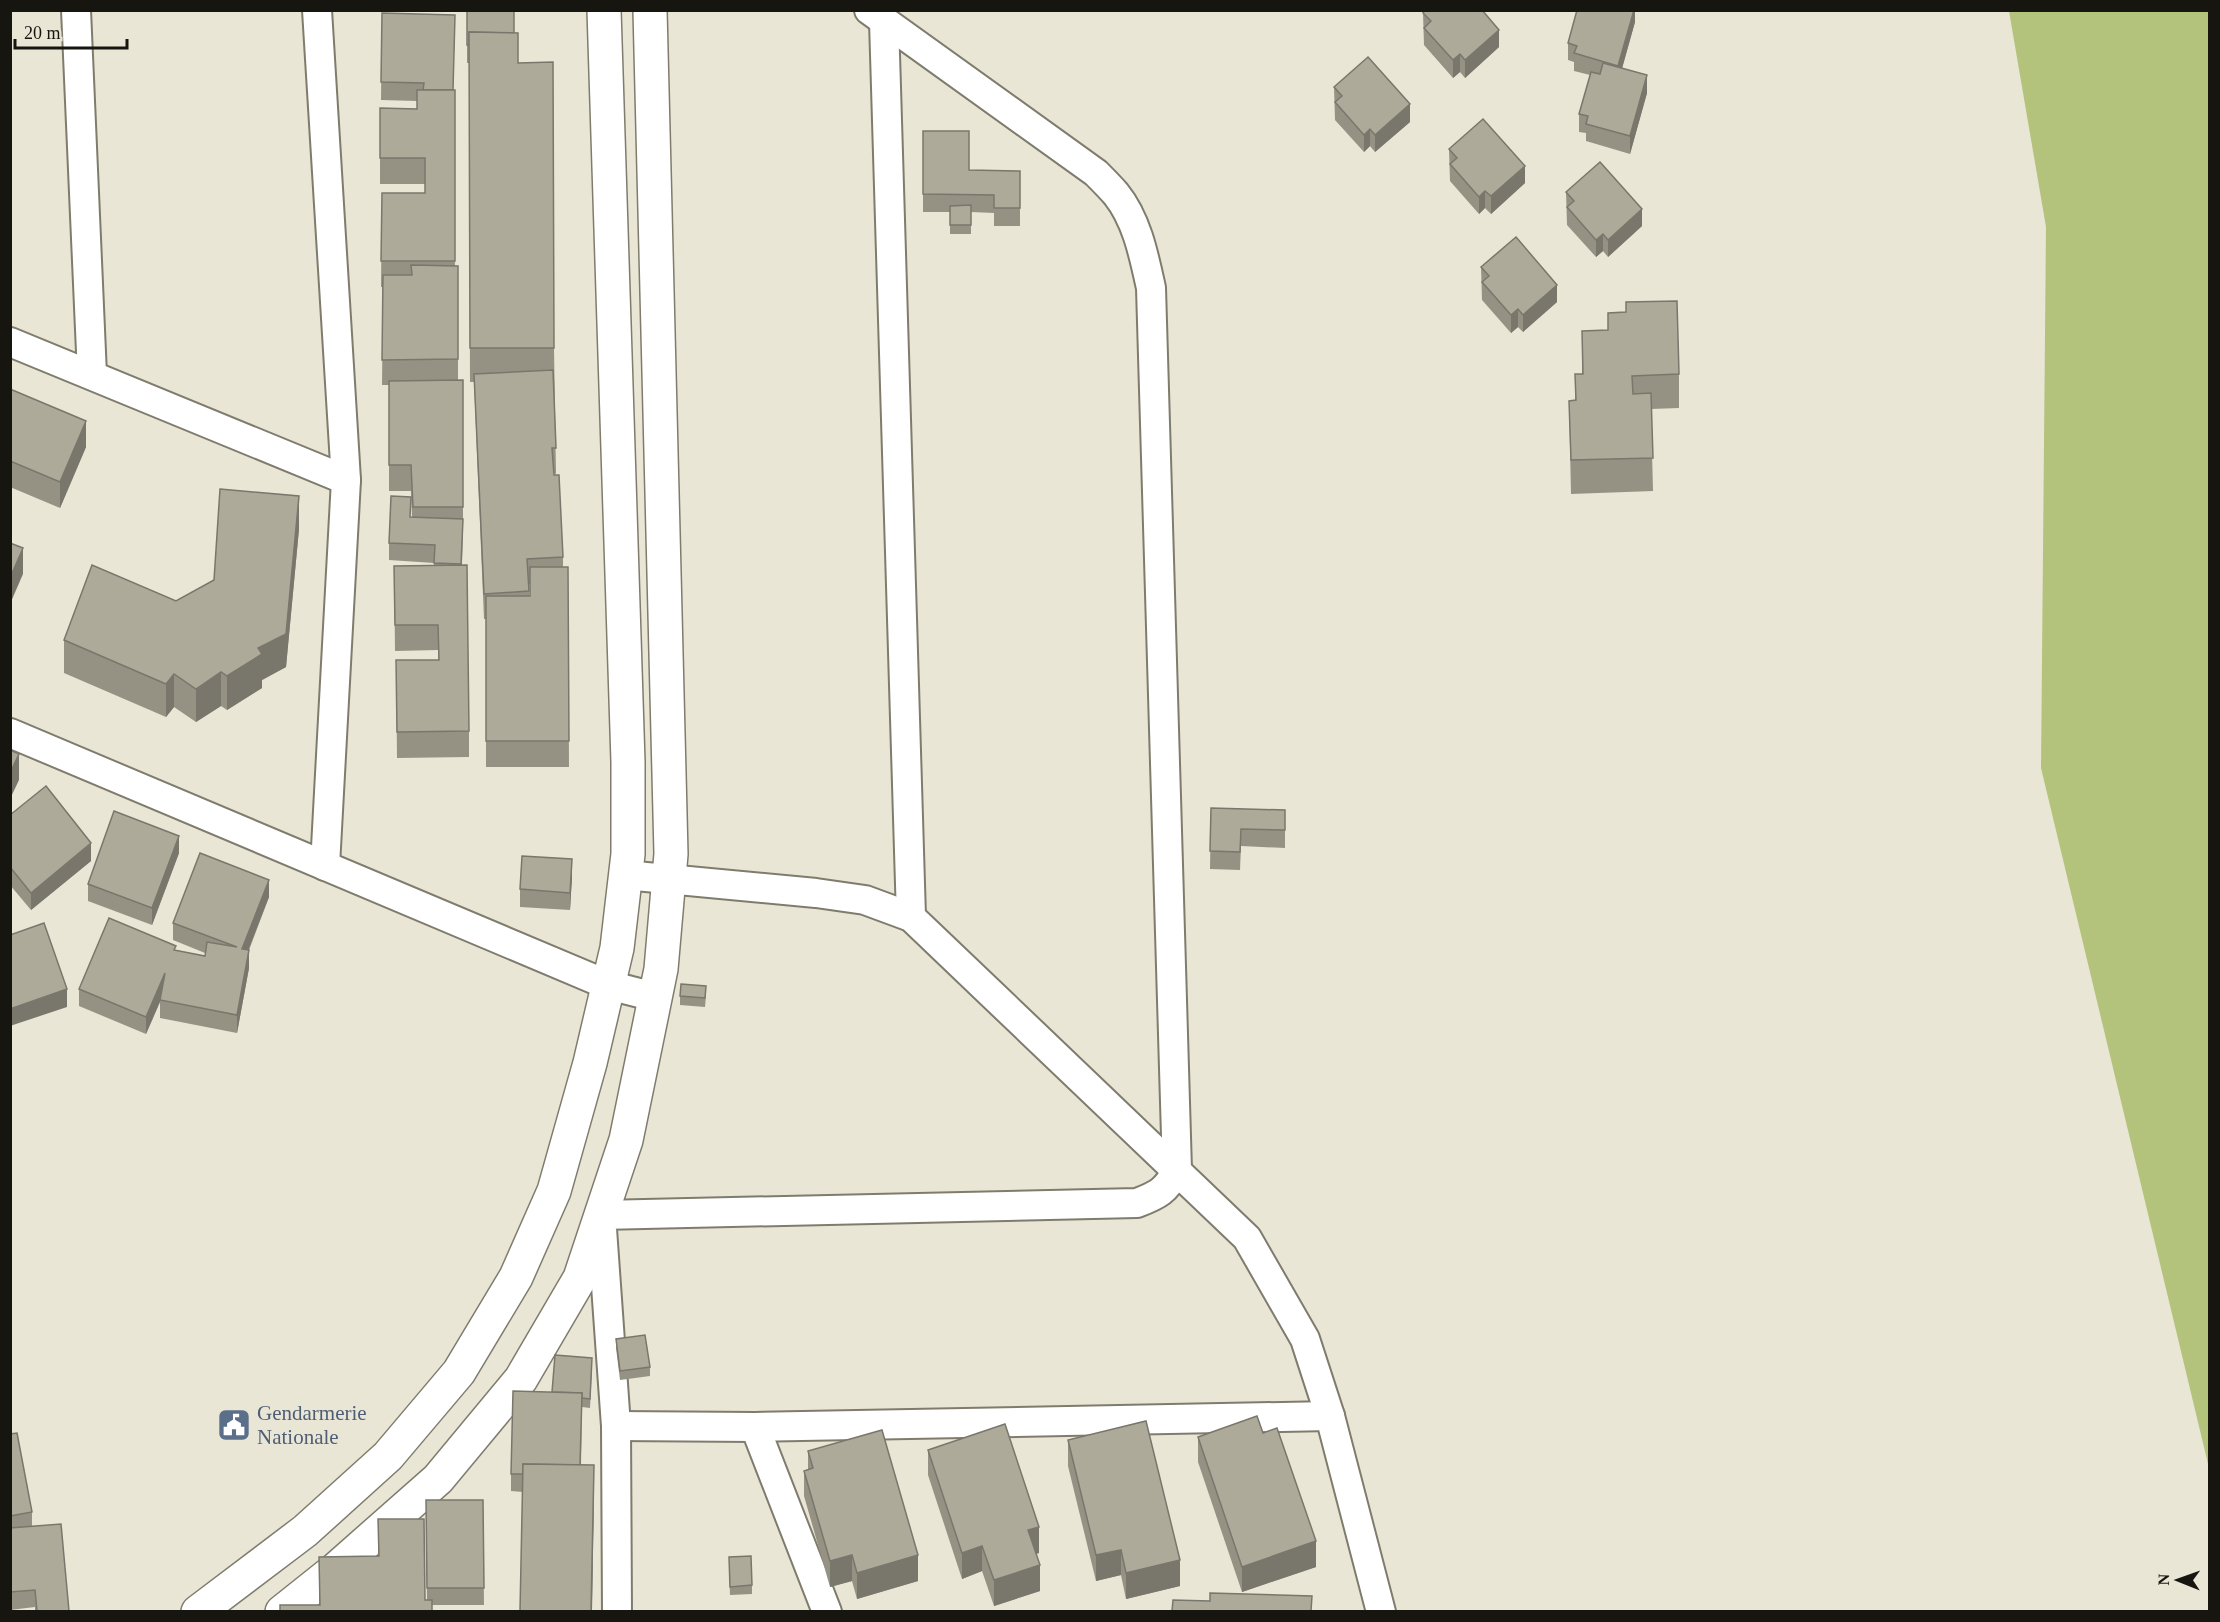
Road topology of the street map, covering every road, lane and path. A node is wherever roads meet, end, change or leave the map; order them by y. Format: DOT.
graph roads {
  1 [pos="76,10"];
  2 [pos="317,10"];
  3 [pos="604,10"];
  4 [pos="650,10"];
  5 [pos="877,16"];
  6 [pos="10,342"];
  7 [pos="92,375"];
  8 [pos="346,480"];
  9 [pos="10,733"];
  10 [pos="325,866"];
  11 [pos="626,875"];
  12 [pos="669,879"];
  13 [pos="910,917"];
  14 [pos="608,985"];
  15 [pos="655,997"];
  16 [pos="1177,1170"];
  17 [pos="602,1215"];
  18 [pos="1330,1416"];
  19 [pos="616,1426"];
  20 [pos="755,1427"];
  21 [pos="198,1611"];
  22 [pos="282,1611"];
  23 [pos="617,1611"];
  24 [pos="827,1611"];
  25 [pos="1381,1611"];
  1 -- 7 [label="street"];
  2 -- 8 [label="street"];
  3 -- 11 [label="main road"];
  4 -- 12 [label="main road"];
  5 -- 13 [label="street"];
  5 -- 16 [label="street"];
  6 -- 7 [label="street"];
  7 -- 8 [label="street"];
  8 -- 10 [label="street"];
  9 -- 10 [label="street"];
  10 -- 14 [label="street"];
  11 -- 12 [label="street"];
  11 -- 14 [label="main road"];
  12 -- 13 [label="street"];
  12 -- 15 [label="main road"];
  13 -- 16 [label="street"];
  14 -- 15 [label="street"];
  14 -- 21 [label="main road"];
  15 -- 17 [label="main road"];
  16 -- 17 [label="street"];
  16 -- 18 [label="street"];
  17 -- 19 [label="street"];
  17 -- 22 [label="main road"];
  18 -- 20 [label="street"];
  18 -- 25 [label="street"];
  19 -- 20 [label="street"];
  19 -- 23 [label="street"];
  20 -- 24 [label="street"];
}
